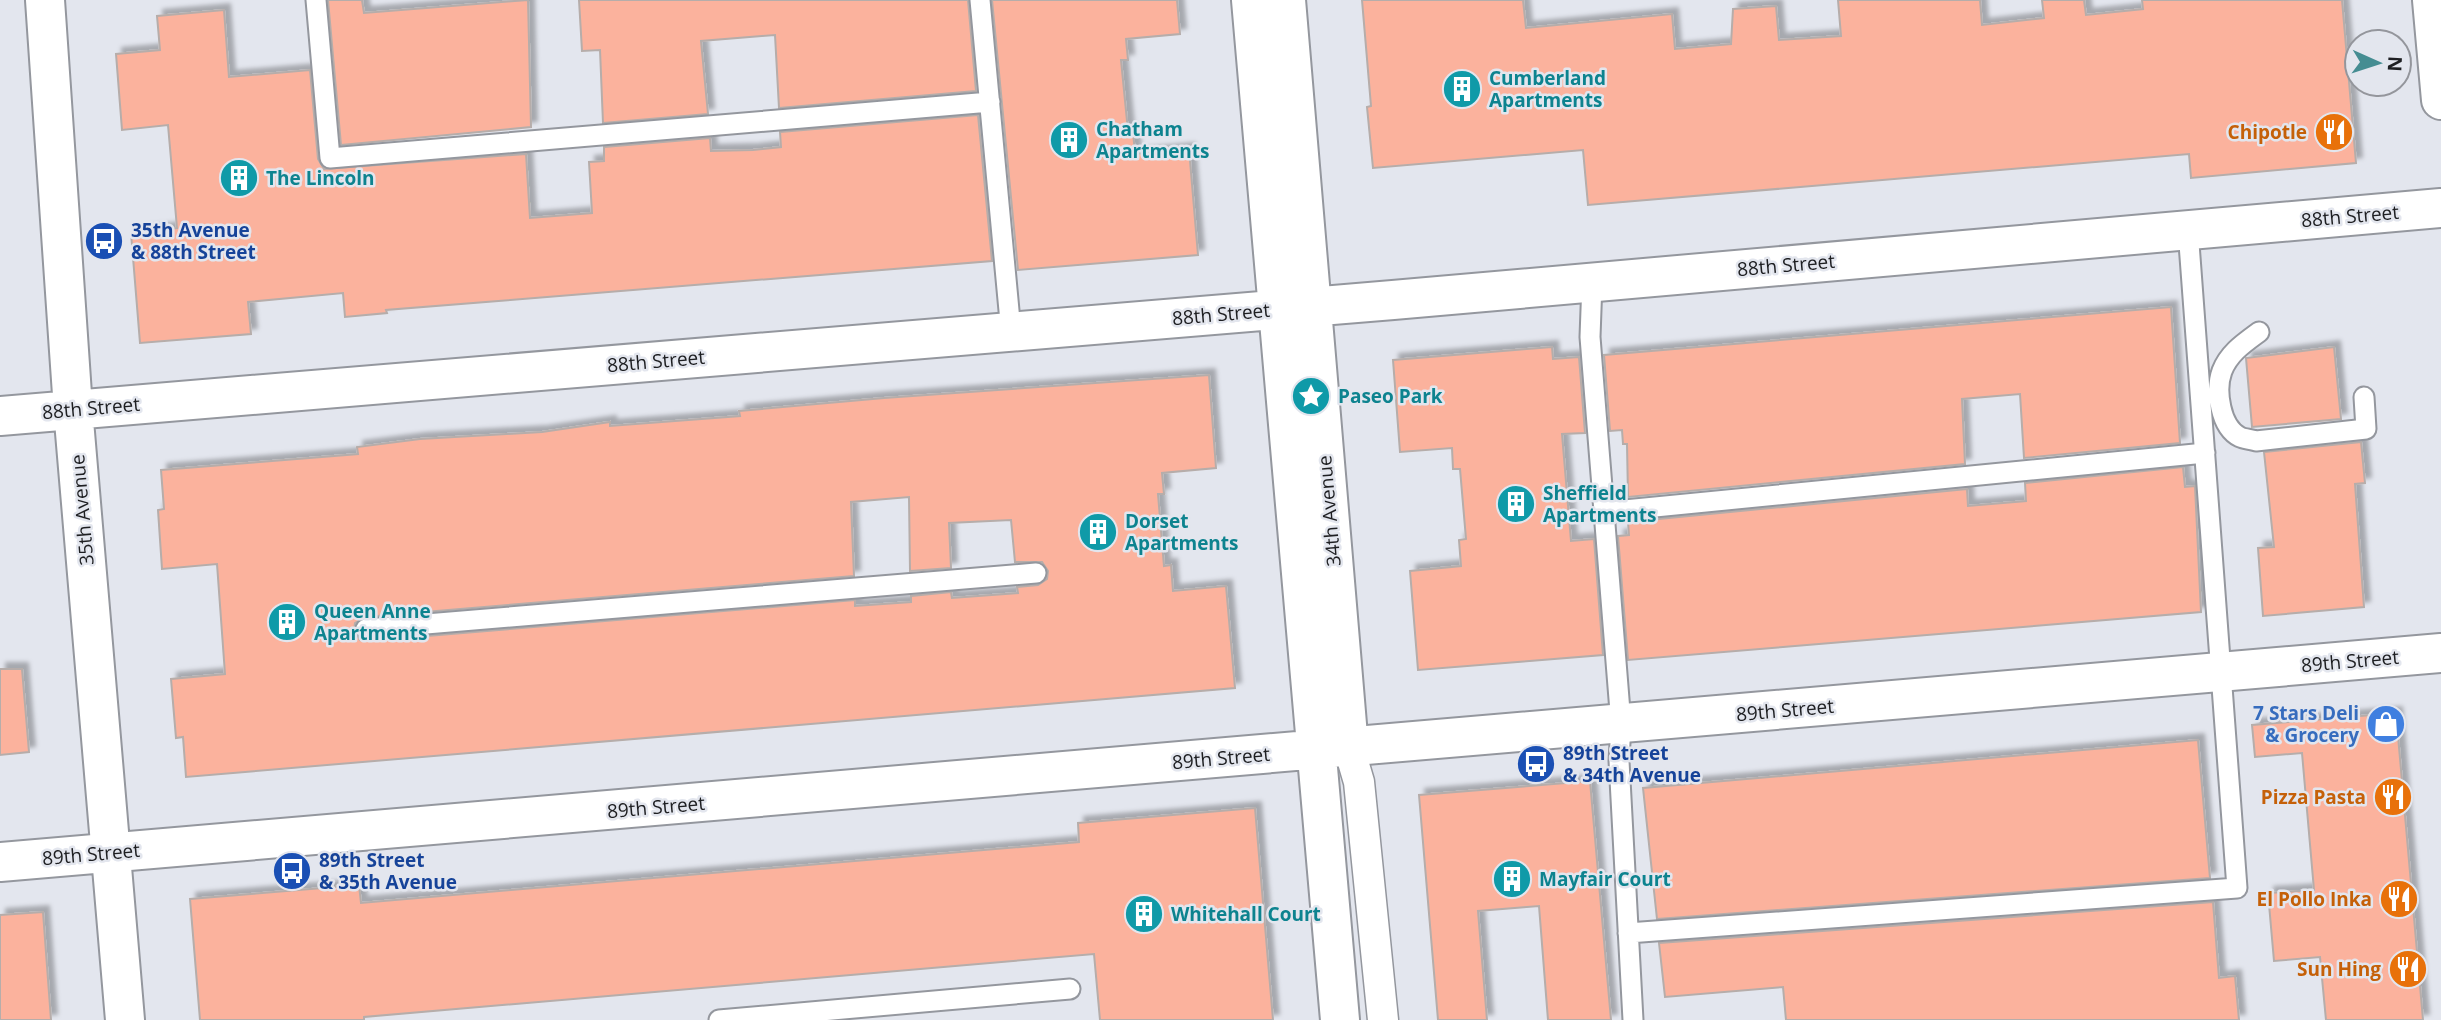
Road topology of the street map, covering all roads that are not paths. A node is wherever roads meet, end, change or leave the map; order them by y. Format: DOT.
graph roads {
  1 [pos="44,0"];
  2 [pos="316,0"];
  3 [pos="980,0"];
  4 [pos="1251,0"];
  5 [pos="1286,0"];
  6 [pos="2432,0"];
  7 [pos="2441,100"];
  8 [pos="990,102"];
  9 [pos="2441,208"];
  10 [pos="2188,230"];
  11 [pos="1592,282"];
  12 [pos="1296,307"];
  13 [pos="1011,332"];
  14 [pos="2259,332"];
  15 [pos="2364,397"];
  16 [pos="74,409"];
  17 [pos="0,416"];
  18 [pos="2205,453"];
  19 [pos="1604,512"];
  20 [pos="1036,573"];
  21 [pos="366,629"];
  22 [pos="2441,653"];
  23 [pos="2222,672"];
  24 [pos="1621,724"];
  25 [pos="1333,749"];
  26 [pos="111,852"];
  27 [pos="0,862"];
  28 [pos="1628,933"];
  29 [pos="1070,989"];
  30 [pos="125,1020"];
  31 [pos="719,1020"];
  32 [pos="1340,1020"];
  33 [pos="1383,1020"];
  34 [pos="1633,1020"];
  1 -- 16 [label="street, 35th Avenue"];
  2 -- 8 [label="lane"];
  3 -- 8 [label="lane"];
  4 -- 12 [label="street, 34th Avenue"];
  5 -- 12 [label="street, 34th Avenue"];
  6 -- 7 [label="street"];
  8 -- 13 [label="lane"];
  9 -- 10 [label="street, 88th Street"];
  10 -- 11 [label="street, 88th Street"];
  10 -- 18 [label="lane"];
  11 -- 12 [label="street, 88th Street"];
  11 -- 19 [label="lane"];
  12 -- 13 [label="street, 88th Street"];
  12 -- 25 [label="street, 34th Avenue"];
  13 -- 16 [label="street, 88th Street"];
  14 -- 15 [label="lane"];
  16 -- 17 [label="street, 88th Street"];
  16 -- 26 [label="street, 35th Avenue"];
  18 -- 19 [label="lane"];
  18 -- 23 [label="lane"];
  19 -- 24 [label="lane"];
  20 -- 21 [label="lane"];
  22 -- 23 [label="street, 89th Street"];
  23 -- 24 [label="street, 89th Street"];
  23 -- 28 [label="lane"];
  24 -- 25 [label="street, 89th Street"];
  24 -- 28 [label="lane"];
  25 -- 26 [label="street, 89th Street"];
  25 -- 32 [label="street, 34th Avenue"];
  25 -- 33 [label="street, 34th Avenue"];
  26 -- 27 [label="street, 89th Street"];
  26 -- 30 [label="street, 35th Avenue"];
  28 -- 34 [label="lane"];
  29 -- 31 [label="lane"];
}
